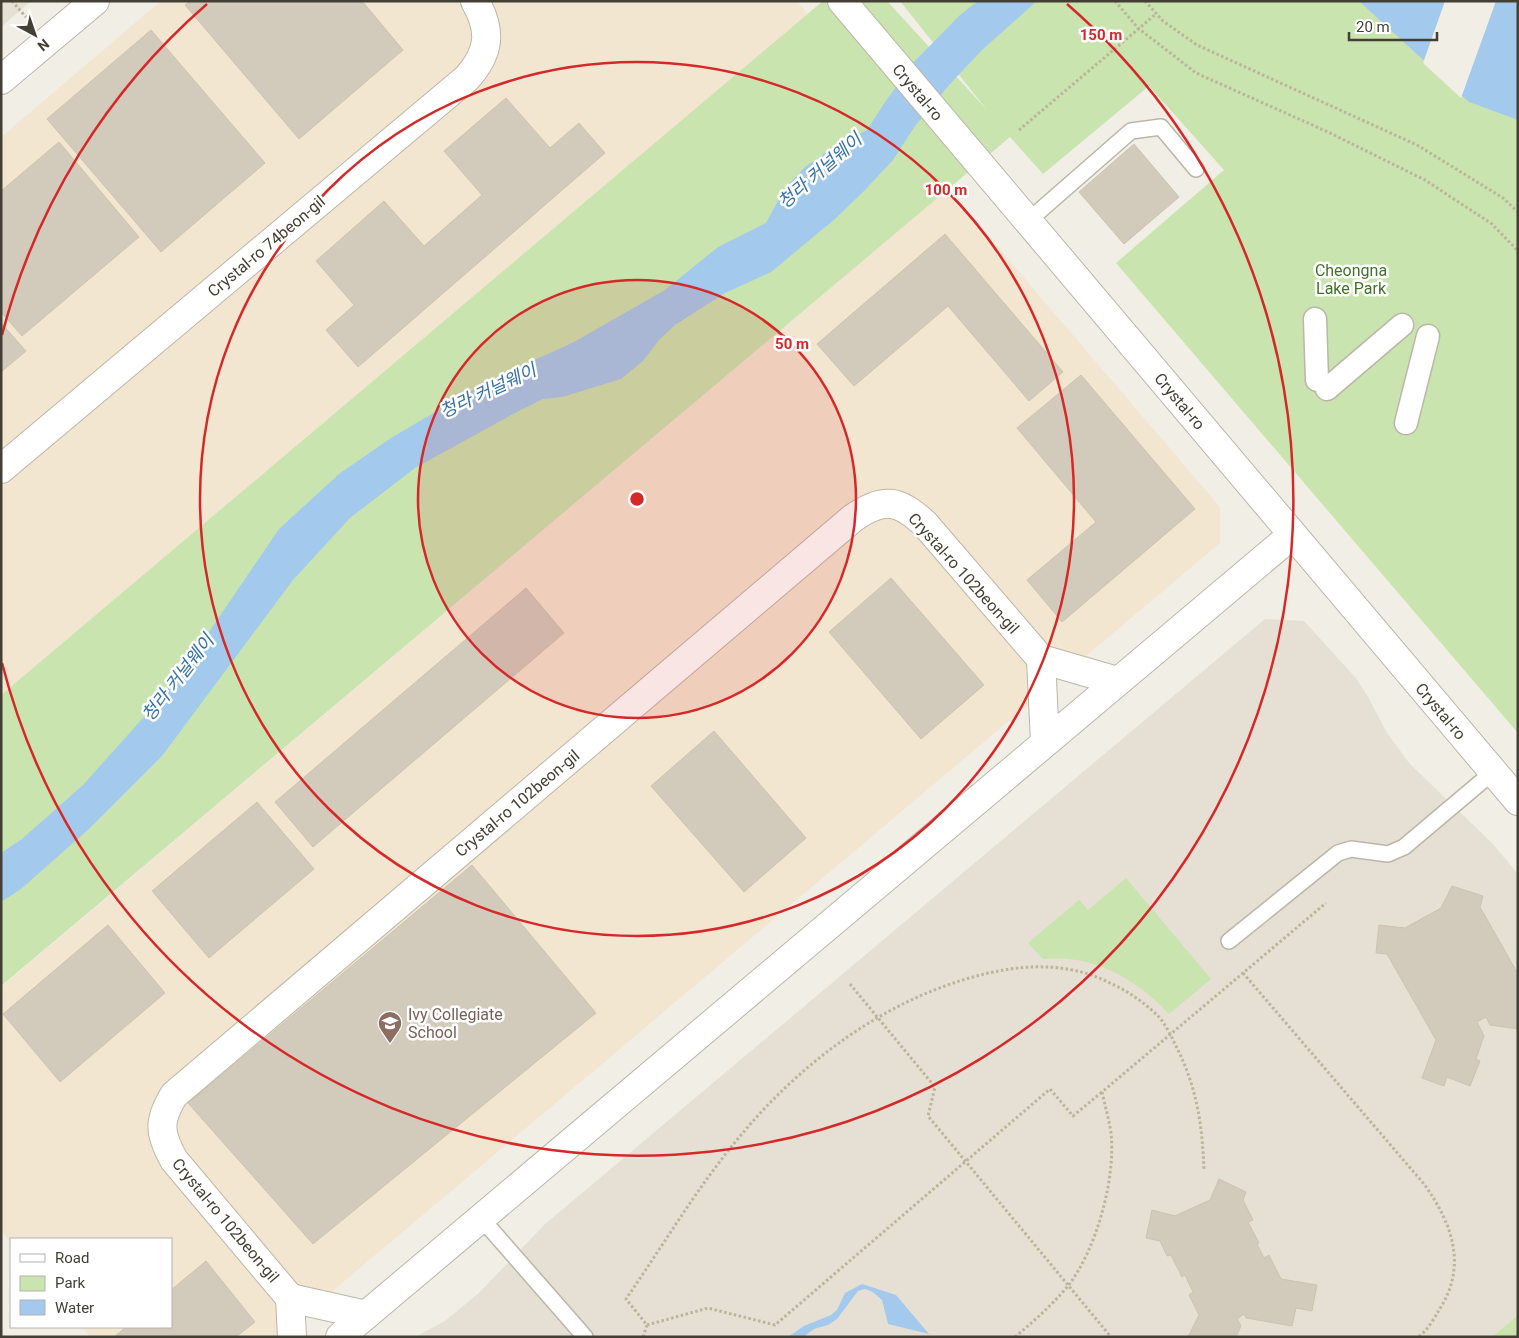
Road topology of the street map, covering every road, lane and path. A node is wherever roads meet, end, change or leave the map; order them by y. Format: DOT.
graph roads {
  1 [pos="12,1"];
  2 [pos="95,1"];
  3 [pos="475,1"];
  4 [pos="842,1"];
  5 [pos="1115,1"];
  6 [pos="1145,1"];
  7 [pos="1156,14"];
  8 [pos="26,17"];
  9 [pos="1138,28"];
  10 [pos="1,80"];
  11 [pos="1019,130"];
  12 [pos="1196,169"];
  13 [pos="1518,212"];
  14 [pos="1028,221"];
  15 [pos="1518,250"];
  16 [pos="1315,319"];
  17 [pos="1402,325"];
  18 [pos="1428,336"];
  19 [pos="1406,423"];
  20 [pos="1,469"];
  21 [pos="1292,535"];
  22 [pos="1041,659"];
  23 [pos="1117,681"];
  24 [pos="1045,742"];
  25 [pos="1493,772"];
  26 [pos="1518,801"];
  27 [pos="1326,903"];
  28 [pos="1230,941"];
  29 [pos="1243,973"];
  30 [pos="850,984"];
  31 [pos="877,1017"];
  32 [pos="1170,1034"];
  33 [pos="1102,1092"];
  34 [pos="966,1161"];
  35 [pos="1204,1169"];
  36 [pos="481,1218"];
  37 [pos="1068,1285"];
  38 [pos="290,1298"];
  39 [pos="366,1315"];
  40 [pos="647,1325"];
  41 [pos="292,1337"];
  42 [pos="340,1337"];
  43 [pos="585,1337"];
  44 [pos="643,1337"];
  45 [pos="1015,1337"];
  46 [pos="1111,1337"];
  47 [pos="1418,1337"];
  1 -- 8 [label="path"];
  2 -- 10 [label="street"];
  3 -- 20 [label="street, Crystal-ro 74beon-gil"];
  4 -- 14 [label="street, Crystal-ro"];
  5 -- 9 [label="path"];
  6 -- 7 [label="path"];
  7 -- 9 [label="path"];
  7 -- 13 [label="path"];
  9 -- 11 [label="path"];
  9 -- 15 [label="path"];
  12 -- 14 [label="lane"];
  14 -- 21 [label="street, Crystal-ro"];
  16 -- 17 [label="street"];
  18 -- 19 [label="street"];
  21 -- 23 [label="street"];
  21 -- 25 [label="street, Crystal-ro"];
  22 -- 23 [label="street"];
  22 -- 24 [label="street"];
  22 -- 38 [label="street, Crystal-ro 102beon-gil"];
  23 -- 24 [label="street"];
  24 -- 36 [label="street"];
  25 -- 26 [label="street, Crystal-ro"];
  25 -- 28 [label="lane"];
  27 -- 29 [label="path"];
  29 -- 32 [label="path"];
  29 -- 47 [label="path"];
  30 -- 31 [label="path"];
  31 -- 32 [label="path"];
  31 -- 34 [label="path"];
  31 -- 40 [label="path"];
  32 -- 33 [label="path"];
  32 -- 35 [label="path"];
  33 -- 34 [label="path"];
  33 -- 37 [label="path"];
  34 -- 37 [label="path"];
  34 -- 40 [label="path"];
  36 -- 39 [label="street"];
  36 -- 43 [label="lane"];
  37 -- 45 [label="path"];
  37 -- 46 [label="path"];
  38 -- 39 [label="street"];
  38 -- 41 [label="street"];
  39 -- 42 [label="street"];
  40 -- 44 [label="path"];
}
